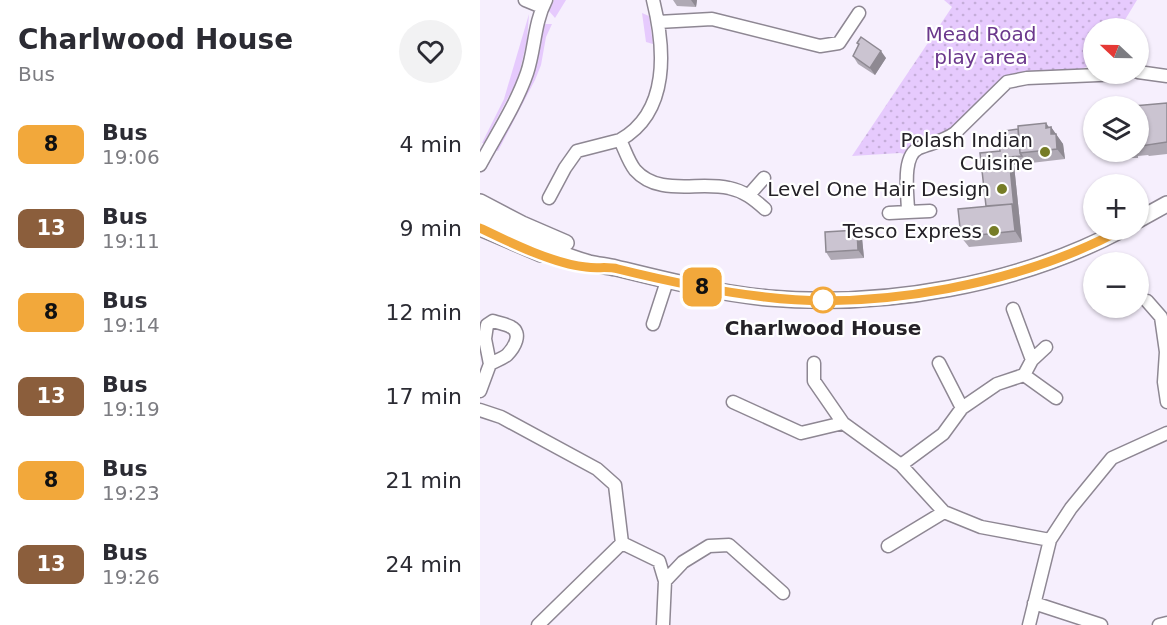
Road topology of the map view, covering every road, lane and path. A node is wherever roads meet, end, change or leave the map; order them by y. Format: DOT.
graph roads {
  1 [pos="525,0"];
  2 [pos="653,0"];
  3 [pos="544,4"];
  4 [pos="859,13"];
  5 [pos="658,22"];
  6 [pos="1149,74"];
  7 [pos="1083,76"];
  8 [pos="1167,76"];
  9 [pos="620,140"];
  10 [pos="480,165"];
  11 [pos="764,178"];
  12 [pos="749,195"];
  13 [pos="549,198"];
  14 [pos="480,202"];
  15 [pos="1167,204"];
  16 [pos="765,209"];
  17 [pos="930,211"];
  18 [pos="908,212"];
  19 [pos="889,213"];
  20 [pos="1149,214"];
  21 [pos="480,216"];
  22 [pos="480,228"];
  23 [pos="1099,240"];
  24 [pos="614,268"];
  25 [pos="667,281"];
  26 [pos="1149,303"];
  27 [pos="1013,309"];
  28 [pos="1164,315"];
  29 [pos="653,324"];
  30 [pos="1046,347"];
  31 [pos="1166,352"];
  32 [pos="1032,360"];
  33 [pos="814,363"];
  34 [pos="939,363"];
  35 [pos="489,364"];
  36 [pos="1024,375"];
  37 [pos="480,392"];
  38 [pos="1056,398"];
  39 [pos="733,402"];
  40 [pos="1167,402"];
  41 [pos="962,408"];
  42 [pos="480,410"];
  43 [pos="843,423"];
  44 [pos="1167,433"];
  45 [pos="901,465"];
  46 [pos="944,512"];
  47 [pos="1050,540"];
  48 [pos="622,543"];
  49 [pos="888,546"];
  50 [pos="665,581"];
  51 [pos="783,593"];
  52 [pos="1034,603"];
  53 [pos="1167,623"];
  54 [pos="538,625"];
  55 [pos="663,625"];
  56 [pos="1029,625"];
  57 [pos="1101,625"];
  58 [pos="1159,625"];
  1 -- 3 [label="street"];
  2 -- 5 [label="street"];
  3 -- 10 [label="street"];
  4 -- 5 [label="street"];
  5 -- 9 [label="street"];
  6 -- 8 [label="street"];
  7 -- 18 [label="street"];
  9 -- 12 [label="street"];
  9 -- 13 [label="street"];
  11 -- 12 [label="street"];
  12 -- 16 [label="street"];
  14 -- 24 [label="street"];
  15 -- 20 [label="street"];
  17 -- 18 [label="street"];
  18 -- 19 [label="street"];
  21 -- 24 [label="street"];
  22 -- 24 [label="street"];
  23 -- 25 [label="street"];
  24 -- 25 [label="street"];
  25 -- 29 [label="street"];
  26 -- 28 [label="street"];
  27 -- 32 [label="street"];
  28 -- 31 [label="street"];
  30 -- 32 [label="street"];
  31 -- 40 [label="street"];
  32 -- 36 [label="street"];
  33 -- 43 [label="street"];
  34 -- 41 [label="street"];
  35 -- 37 [label="street"];
  36 -- 38 [label="street"];
  36 -- 41 [label="street"];
  39 -- 43 [label="street"];
  41 -- 45 [label="street"];
  42 -- 48 [label="street"];
  43 -- 45 [label="street"];
  44 -- 47 [label="street"];
  45 -- 46 [label="street"];
  46 -- 47 [label="street"];
  46 -- 49 [label="street"];
  47 -- 52 [label="street"];
  48 -- 50 [label="street"];
  48 -- 54 [label="street"];
  50 -- 51 [label="street"];
  50 -- 55 [label="street"];
  52 -- 56 [label="street"];
  52 -- 57 [label="street"];
  53 -- 58 [label="street"];
}
